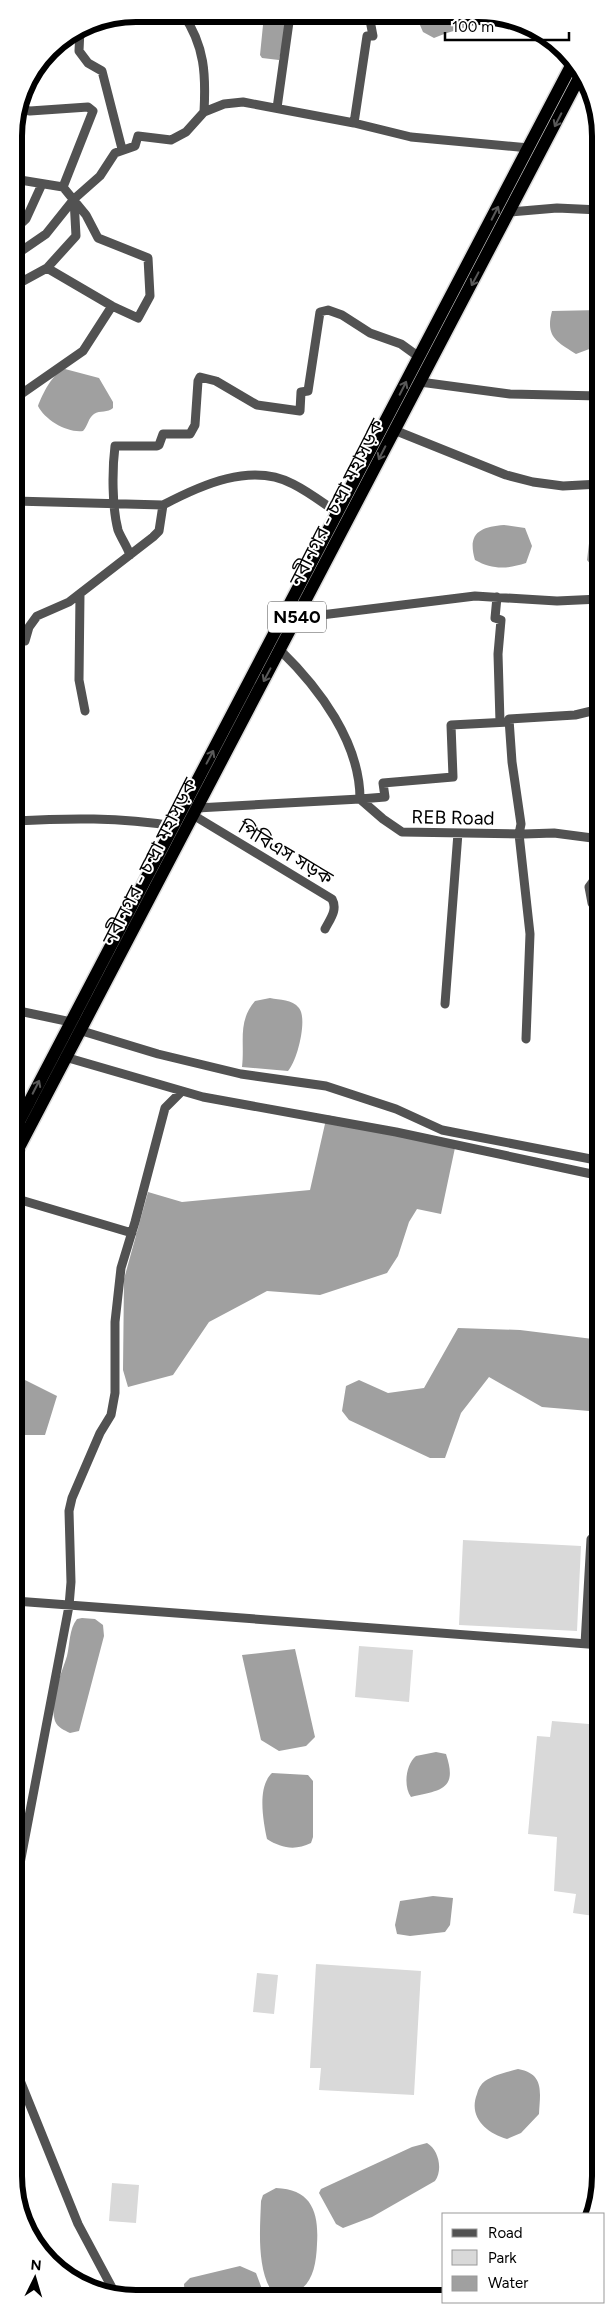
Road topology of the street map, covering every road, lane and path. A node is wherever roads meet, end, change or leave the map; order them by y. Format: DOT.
graph roads {
  1 [pos="189,22"];
  2 [pos="289,22"];
  3 [pos="370,22"];
  4 [pos="80,38"];
  5 [pos="570,69"];
  6 [pos="578,81"];
  7 [pos="277,108"];
  8 [pos="25,110"];
  9 [pos="204,112"];
  10 [pos="354,123"];
  11 [pos="529,148"];
  12 [pos="122,149"];
  13 [pos="23,181"];
  14 [pos="42,184"];
  15 [pos="63,187"];
  16 [pos="74,198"];
  17 [pos="592,210"];
  18 [pos="510,212"];
  19 [pos="23,222"];
  20 [pos="484,248"];
  21 [pos="23,250"];
  22 [pos="47,268"];
  23 [pos="23,281"];
  24 [pos="112,306"];
  25 [pos="419,357"];
  26 [pos="420,382"];
  27 [pos="23,394"];
  28 [pos="592,396"];
  29 [pos="394,430"];
  30 [pos="592,484"];
  31 [pos="23,501"];
  32 [pos="115,504"];
  33 [pos="163,505"];
  34 [pos="338,514"];
  35 [pos="130,555"];
  36 [pos="80,594"];
  37 [pos="496,597"];
  38 [pos="592,600"];
  39 [pos="297,618"];
  40 [pos="23,641"];
  41 [pos="280,650"];
  42 [pos="85,711"];
  43 [pos="592,711"];
  44 [pos="504,722"];
  45 [pos="360,798"];
  46 [pos="195,811"];
  47 [pos="23,821"];
  48 [pos="173,826"];
  49 [pos="458,833"];
  50 [pos="519,834"];
  51 [pos="592,837"];
  52 [pos="592,884"];
  53 [pos="592,903"];
  54 [pos="325,929"];
  55 [pos="444,1004"];
  56 [pos="23,1012"];
  57 [pos="71,1022"];
  58 [pos="82,1031"];
  59 [pos="526,1039"];
  60 [pos="65,1058"];
  61 [pos="182,1091"];
  62 [pos="23,1114"];
  63 [pos="23,1140"];
  64 [pos="592,1159"];
  65 [pos="592,1174"];
  66 [pos="22,1201"];
  67 [pos="132,1233"];
  68 [pos="591,1539"];
  69 [pos="22,1602"];
  70 [pos="69,1606"];
  71 [pos="585,1644"];
  72 [pos="592,1644"];
  73 [pos="22,1837"];
  74 [pos="22,2085"];
  75 [pos="112,2287"];
  1 -- 9 [label="street"];
  2 -- 7 [label="street"];
  3 -- 10 [label="street"];
  4 -- 12 [label="street"];
  5 -- 11 [label="highway, নবীনগর - চন্দ্রা মহাসড়ক / N540"];
  6 -- 18 [label="highway, নবীনগর - চন্দ্রা মহাসড়ক / N540, one-way"];
  7 -- 9 [label="street"];
  7 -- 10 [label="street"];
  8 -- 15 [label="street"];
  9 -- 12 [label="street"];
  10 -- 11 [label="street"];
  20 -- 11 [label="highway, নবীনগর - চন্দ্রা মহাসড়ক / N540, one-way"];
  12 -- 16 [label="street"];
  13 -- 14 [label="street"];
  14 -- 15 [label="street"];
  14 -- 19 [label="street"];
  15 -- 16 [label="street"];
  16 -- 21 [label="street"];
  16 -- 22 [label="street"];
  16 -- 24 [label="street"];
  17 -- 18 [label="street"];
  18 -- 20 [label="highway, নবীনগর - চন্দ্রা মহাসড়ক / N540"];
  20 -- 25 [label="highway, নবীনগর - চন্দ্রা মহাসড়ক / N540"];
  20 -- 26 [label="highway, নবীনগর - চন্দ্রা মহাসড়ক / N540, one-way"];
  22 -- 23 [label="street"];
  22 -- 24 [label="street"];
  24 -- 27 [label="street"];
  25 -- 32 [label="street"];
  34 -- 25 [label="highway, নবীনগর - চন্দ্রা মহাসড়ক / N540, one-way"];
  26 -- 28 [label="street"];
  26 -- 29 [label="highway, নবীনগর - চন্দ্রা মহাসড়ক / N540"];
  29 -- 30 [label="street"];
  29 -- 39 [label="highway, নবীনগর - চন্দ্রা মহাসড়ক / N540, one-way"];
  31 -- 32 [label="street"];
  32 -- 33 [label="street"];
  32 -- 35 [label="street"];
  33 -- 34 [label="street"];
  33 -- 35 [label="street"];
  48 -- 34 [label="highway, নবীনগর - চন্দ্রা মহাসড়ক / N540, one-way"];
  35 -- 36 [label="street"];
  36 -- 40 [label="street"];
  36 -- 42 [label="street"];
  37 -- 38 [label="street"];
  37 -- 39 [label="street"];
  37 -- 44 [label="street"];
  39 -- 41 [label="highway, নবীনগর - চন্দ্রা মহাসড়ক / N540"];
  41 -- 45 [label="street"];
  41 -- 46 [label="highway, নবীনগর - চন্দ্রা মহাসড়ক / N540, one-way"];
  43 -- 44 [label="street"];
  44 -- 45 [label="street"];
  44 -- 50 [label="street"];
  45 -- 46 [label="street"];
  45 -- 49 [label="street, REB Road"];
  46 -- 54 [label="street, পিবিএস সড়ক"];
  46 -- 58 [label="highway, নবীনগর - চন্দ্রা মহাসড়ক / N540"];
  47 -- 48 [label="street"];
  48 -- 57 [label="highway, নবীনগর - চন্দ্রা মহাসড়ক / N540"];
  49 -- 50 [label="street, REB Road"];
  49 -- 55 [label="street"];
  50 -- 51 [label="street, REB Road"];
  50 -- 59 [label="street"];
  52 -- 53 [label="street"];
  56 -- 57 [label="street"];
  62 -- 57 [label="highway, নবীনগর - চন্দ্রা মহাসড়ক / N540, one-way"];
  58 -- 60 [label="highway, নবীনগর - চন্দ্রা মহাসড়ক / N540"];
  58 -- 64 [label="street"];
  60 -- 61 [label="street"];
  60 -- 63 [label="highway, নবীনগর - চন্দ্রা মহাসড়ক / N540"];
  61 -- 65 [label="street"];
  61 -- 67 [label="street"];
  66 -- 67 [label="street"];
  67 -- 70 [label="street"];
  68 -- 71 [label="street"];
  69 -- 70 [label="street"];
  70 -- 71 [label="street"];
  70 -- 73 [label="street"];
  71 -- 72 [label="street"];
  74 -- 75 [label="street"];
}
